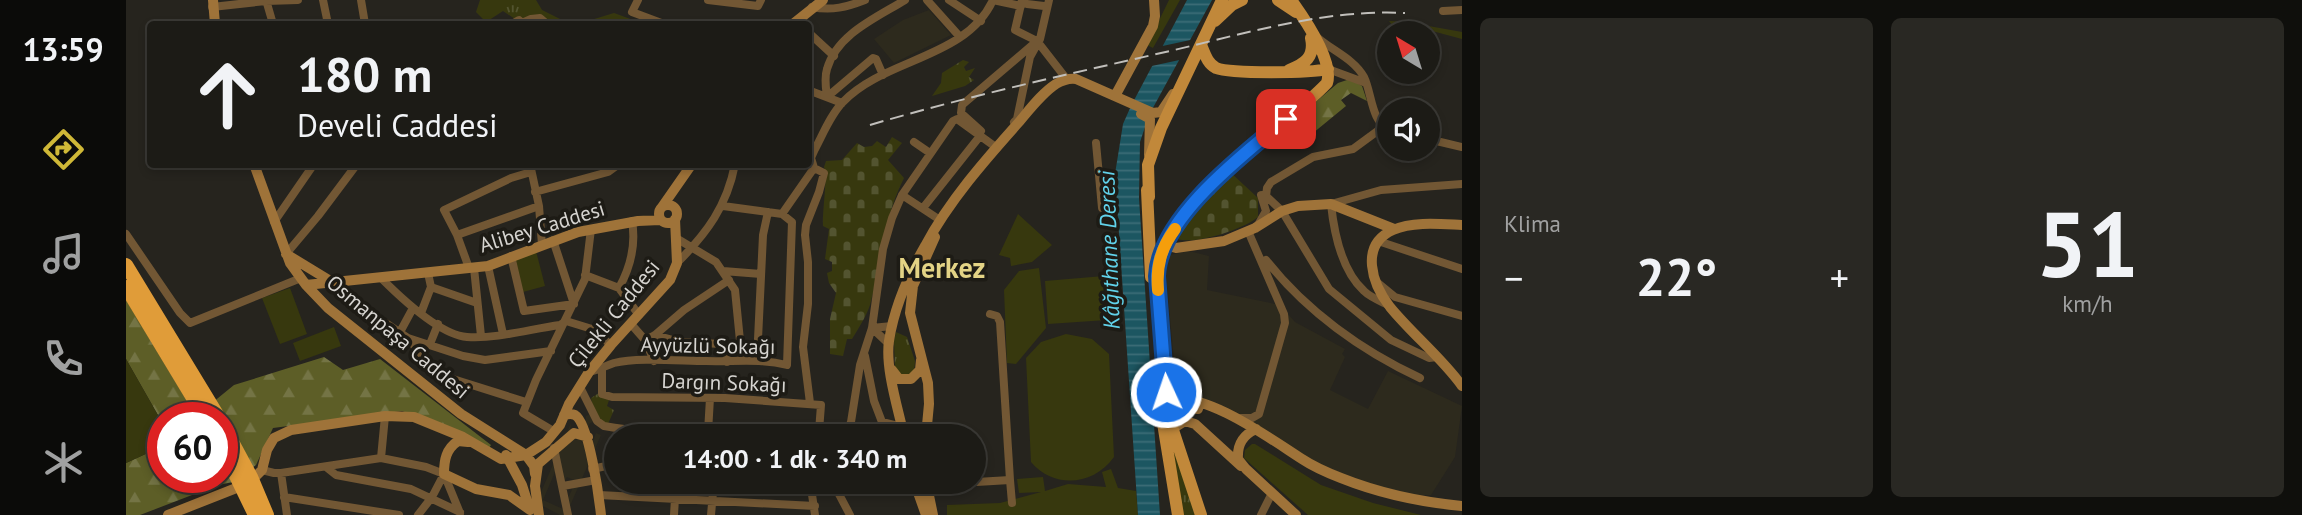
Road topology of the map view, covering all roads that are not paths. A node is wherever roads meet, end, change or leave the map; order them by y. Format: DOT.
graph roads {
  1 [pos="266,0"];
  2 [pos="298,0"];
  3 [pos="323,0"];
  4 [pos="361,0"];
  5 [pos="638,0"];
  6 [pos="708,0"];
  7 [pos="761,0"];
  8 [pos="823,0"];
  9 [pos="865,0"];
  10 [pos="905,0"];
  11 [pos="927,0"];
  12 [pos="949,0"];
  13 [pos="993,0"];
  14 [pos="1154,0"];
  15 [pos="1222,0"];
  16 [pos="1242,0"];
  17 [pos="1278,0"];
  18 [pos="1292,0"];
  19 [pos="1028,3"];
  20 [pos="1046,3"];
  21 [pos="212,4"];
  22 [pos="812,7"];
  23 [pos="1462,10"];
  24 [pos="1443,11"];
  25 [pos="1302,17"];
  26 [pos="272,21"];
  27 [pos="327,21"];
  28 [pos="364,21"];
  29 [pos="656,21"];
  30 [pos="799,21"];
  31 [pos="981,21"];
  32 [pos="1210,26"];
  33 [pos="1311,31"];
  34 [pos="812,36"];
  35 [pos="960,37"];
  36 [pos="1037,41"];
  37 [pos="1201,45"];
  38 [pos="834,56"];
  39 [pos="1352,61"];
  40 [pos="1333,71"];
  41 [pos="1282,72"];
  42 [pos="883,75"];
  43 [pos="1067,80"];
  44 [pos="1366,83"];
  45 [pos="1177,89"];
  46 [pos="812,91"];
  47 [pos="827,97"];
  48 [pos="1121,102"];
  49 [pos="842,103"];
  50 [pos="1377,110"];
  51 [pos="959,116"];
  52 [pos="1151,116"];
  53 [pos="1024,121"];
  54 [pos="1377,131"];
  55 [pos="1377,132"];
  56 [pos="1002,134"];
  57 [pos="980,136"];
  58 [pos="914,142"];
  59 [pos="1440,142"];
  60 [pos="1096,143"];
  61 [pos="995,147"];
  62 [pos="1462,147"];
  63 [pos="812,148"];
  64 [pos="930,153"];
  65 [pos="812,161"];
  66 [pos="1148,165"];
  67 [pos="814,167"];
  68 [pos="255,168"];
  69 [pos="311,168"];
  70 [pos="354,168"];
  71 [pos="530,168"];
  72 [pos="614,168"];
  73 [pos="689,168"];
  74 [pos="734,168"];
  75 [pos="684,175"];
  76 [pos="1462,184"];
  77 [pos="1147,190"];
  78 [pos="535,192"];
  79 [pos="902,195"];
  80 [pos="1331,204"];
  81 [pos="539,206"];
  82 [pos="723,206"];
  83 [pos="923,208"];
  84 [pos="1102,208"];
  85 [pos="1282,211"];
  86 [pos="768,212"];
  87 [pos="661,214"];
  88 [pos="782,214"];
  89 [pos="676,215"];
  90 [pos="940,220"];
  91 [pos="635,221"];
  92 [pos="274,222"];
  93 [pos="1178,225"];
  94 [pos="1462,225"];
  95 [pos="591,229"];
  96 [pos="1252,229"];
  97 [pos="1394,229"];
  98 [pos="126,234"];
  99 [pos="457,235"];
  100 [pos="676,238"];
  101 [pos="553,240"];
  102 [pos="1378,241"];
  103 [pos="541,245"];
  104 [pos="1164,245"];
  105 [pos="694,247"];
  106 [pos="286,254"];
  107 [pos="511,256"];
  108 [pos="126,257"];
  109 [pos="677,259"];
  110 [pos="1266,260"];
  111 [pos="488,266"];
  112 [pos="471,268"];
  113 [pos="1462,269"];
  114 [pos="723,271"];
  115 [pos="428,273"];
  116 [pos="761,274"];
  117 [pos="585,275"];
  118 [pos="129,277"];
  119 [pos="381,278"];
  120 [pos="326,280"];
  121 [pos="729,280"];
  122 [pos="1375,281"];
  123 [pos="304,282"];
  124 [pos="431,287"];
  125 [pos="619,288"];
  126 [pos="477,303"];
  127 [pos="574,304"];
  128 [pos="1390,306"];
  129 [pos="328,308"];
  130 [pos="417,311"];
  131 [pos="990,314"];
  132 [pos="1462,316"];
  133 [pos="635,319"];
  134 [pos="566,321"];
  135 [pos="438,324"];
  136 [pos="892,326"];
  137 [pos="872,328"];
  138 [pos="400,332"];
  139 [pos="503,334"];
  140 [pos="655,335"];
  141 [pos="481,336"];
  142 [pos="408,338"];
  143 [pos="645,340"];
  144 [pos="918,343"];
  145 [pos="433,344"];
  146 [pos="889,344"];
  147 [pos="611,345"];
  148 [pos="1163,350"];
  149 [pos="551,351"];
  150 [pos="864,356"];
  151 [pos="922,357"];
  152 [pos="1437,357"];
  153 [pos="654,360"];
  154 [pos="757,360"];
  155 [pos="742,361"];
  156 [pos="427,362"];
  157 [pos="727,362"];
  158 [pos="891,367"];
  159 [pos="601,370"];
  160 [pos="435,372"];
  161 [pos="589,372"];
  162 [pos="1420,379"];
  163 [pos="424,386"];
  164 [pos="1462,386"];
  165 [pos="578,391"];
  166 [pos="895,397"];
  167 [pos="1462,397"];
  168 [pos="710,398"];
  169 [pos="202,401"];
  170 [pos="1163,401"];
  171 [pos="526,402"];
  172 [pos="810,403"];
  173 [pos="929,404"];
  174 [pos="1202,404"];
  175 [pos="1168,415"];
  176 [pos="386,416"];
  177 [pos="401,416"];
  178 [pos="1232,416"];
  179 [pos="578,419"];
  180 [pos="472,421"];
  181 [pos="560,424"];
  182 [pos="712,424"];
  183 [pos="819,424"];
  184 [pos="850,424"];
  185 [pos="855,424"];
  186 [pos="887,424"];
  187 [pos="901,424"];
  188 [pos="927,424"];
  189 [pos="604,426"];
  190 [pos="1172,429"];
  191 [pos="1252,430"];
  192 [pos="574,433"];
  193 [pos="588,437"];
  194 [pos="470,442"];
  195 [pos="1241,442"];
  196 [pos="1216,444"];
  197 [pos="554,448"];
  198 [pos="238,453"];
  199 [pos="446,455"];
  200 [pos="381,458"];
  201 [pos="516,458"];
  202 [pos="326,467"];
  203 [pos="604,467"];
  204 [pos="593,469"];
  205 [pos="1246,469"];
  206 [pos="262,470"];
  207 [pos="281,473"];
  208 [pos="1170,473"];
  209 [pos="444,474"];
  210 [pos="535,474"];
  211 [pos="238,480"];
  212 [pos="596,480"];
  213 [pos="1010,481"];
  214 [pos="986,482"];
  215 [pos="522,485"];
  216 [pos="535,486"];
  217 [pos="563,486"];
  218 [pos="713,494"];
  219 [pos="839,494"];
  220 [pos="919,494"];
  221 [pos="929,494"];
  222 [pos="1272,494"];
  223 [pos="599,495"];
  224 [pos="284,497"];
  225 [pos="432,497"];
  226 [pos="675,498"];
  227 [pos="713,500"];
  228 [pos="749,503"];
  229 [pos="1012,503"];
  230 [pos="1462,509"];
  231 [pos="783,510"];
  232 [pos="815,510"];
  233 [pos="534,513"];
  234 [pos="461,514"];
  235 [pos="168,515"];
  236 [pos="255,515"];
  237 [pos="267,515"];
  238 [pos="287,515"];
  239 [pos="399,515"];
  240 [pos="418,515"];
  241 [pos="568,515"];
  242 [pos="601,515"];
  243 [pos="674,515"];
  244 [pos="711,515"];
  245 [pos="747,515"];
  246 [pos="850,515"];
  247 [pos="926,515"];
  248 [pos="933,515"];
  249 [pos="1169,515"];
  250 [pos="1178,515"];
  251 [pos="1201,515"];
  252 [pos="1261,515"];
  253 [pos="1296,515"];
  1 -- 2 [label="street"];
  1 -- 21 [label="street"];
  1 -- 26 [label="street"];
  3 -- 27 [label="street"];
  4 -- 28 [label="street"];
  5 -- 29 [label="street"];
  6 -- 7 [label="street"];
  8 -- 22 [label="main road"];
  9 -- 22 [label="street"];
  10 -- 38 [label="street"];
  11 -- 35 [label="street"];
  12 -- 31 [label="street"];
  13 -- 19 [label="street"];
  13 -- 31 [label="street"];
  14 -- 48 [label="main road"];
  15 -- 32 [label="main road"];
  16 -- 32 [label="main road"];
  17 -- 25 [label="main road"];
  18 -- 25 [label="main road"];
  19 -- 20 [label="street"];
  19 -- 36 [label="street"];
  20 -- 36 [label="street"];
  22 -- 30 [label="main road"];
  23 -- 24 [label="street"];
  25 -- 33 [label="main road"];
  31 -- 35 [label="street"];
  32 -- 37 [label="main road"];
  33 -- 39 [label="street"];
  33 -- 40 [label="main road"];
  33 -- 41 [label="main road"];
  34 -- 38 [label="street"];
  35 -- 42 [label="street"];
  36 -- 43 [label="street"];
  36 -- 51 [label="street"];
  36 -- 56 [label="street"];
  37 -- 41 [label="main road"];
  37 -- 45 [label="main road"];
  38 -- 47 [label="street"];
  39 -- 40 [label="street"];
  39 -- 44 [label="street"];
  40 -- 41 [label="main road"];
  40 -- 44 [label="street"];
  40 -- 93 [label="main road"];
  42 -- 47 [label="street"];
  42 -- 49 [label="street"];
  43 -- 48 [label="main road"];
  43 -- 53 [label="main road"];
  44 -- 50 [label="street"];
  45 -- 52 [label="main road"];
  45 -- 66 [label="main road"];
  46 -- 47 [label="street"];
  47 -- 49 [label="street"];
  48 -- 52 [label="main road"];
  49 -- 63 [label="street"];
  51 -- 57 [label="street"];
  51 -- 61 [label="street"];
  51 -- 64 [label="street"];
  52 -- 66 [label="main road"];
  53 -- 61 [label="main road"];
  53 -- 144 [label="main road"];
  54 -- 96 [label="street"];
  55 -- 85 [label="street"];
  57 -- 61 [label="street"];
  57 -- 83 [label="street"];
  58 -- 64 [label="street"];
  59 -- 62 [label="street"];
  60 -- 84 [label="street"];
  61 -- 90 [label="main road"];
  64 -- 79 [label="street"];
  65 -- 67 [label="street"];
  66 -- 77 [label="main road"];
  67 -- 88 [label="street"];
  67 -- 172 [label="street"];
  68 -- 92 [label="main road, Osmanpaşa Caddesi"];
  69 -- 92 [label="street"];
  70 -- 106 [label="street"];
  71 -- 78 [label="street"];
  71 -- 99 [label="street"];
  72 -- 78 [label="street"];
  73 -- 75 [label="main road"];
  74 -- 82 [label="street"];
  75 -- 87 [label="main road"];
  75 -- 89 [label="main road, Çilekli Caddesi"];
  76 -- 80 [label="street"];
  77 -- 93 [label="main road"];
  77 -- 170 [label="main road"];
  78 -- 81 [label="street"];
  79 -- 83 [label="street"];
  79 -- 137 [label="street"];
  80 -- 85 [label="main road"];
  80 -- 97 [label="main road"];
  80 -- 128 [label="street"];
  81 -- 99 [label="street"];
  81 -- 103 [label="street"];
  82 -- 86 [label="street"];
  82 -- 105 [label="street"];
  83 -- 90 [label="street"];
  85 -- 96 [label="main road"];
  85 -- 152 [label="street"];
  86 -- 88 [label="street"];
  86 -- 116 [label="street"];
  87 -- 89 [label="main road"];
  87 -- 89 [label="main road"];
  87 -- 91 [label="main road, Alibey Caddesi"];
  87 -- 109 [label="main road, Çilekli Caddesi"];
  88 -- 154 [label="street, Ayyüzlü Sokağı"];
  89 -- 100 [label="main road, Çilekli Caddesi"];
  90 -- 136 [label="main road"];
  91 -- 95 [label="main road, Alibey Caddesi"];
  91 -- 125 [label="street"];
  92 -- 106 [label="main road, Osmanpaşa Caddesi"];
  93 -- 104 [label="main road"];
  94 -- 97 [label="main road"];
  95 -- 101 [label="main road, Alibey Caddesi"];
  95 -- 117 [label="street"];
  96 -- 104 [label="main road"];
  96 -- 110 [label="street"];
  96 -- 178 [label="street"];
  97 -- 102 [label="main road"];
  98 -- 123 [label="street"];
  99 -- 112 [label="street"];
  100 -- 105 [label="street"];
  100 -- 109 [label="main road, Çilekli Caddesi"];
  101 -- 103 [label="main road, Alibey Caddesi"];
  101 -- 127 [label="street"];
  102 -- 113 [label="street"];
  102 -- 122 [label="main road"];
  103 -- 107 [label="main road, Alibey Caddesi"];
  104 -- 148 [label="main road"];
  105 -- 109 [label="street"];
  105 -- 114 [label="street"];
  106 -- 120 [label="main road"];
  106 -- 123 [label="main road, Osmanpaşa Caddesi"];
  107 -- 111 [label="main road, Alibey Caddesi"];
  107 -- 127 [label="street"];
  108 -- 118 [label="highway"];
  109 -- 133 [label="main road, Çilekli Caddesi"];
  110 -- 162 [label="street"];
  110 -- 191 [label="street"];
  111 -- 112 [label="main road, Alibey Caddesi"];
  111 -- 139 [label="street"];
  112 -- 115 [label="main road, Alibey Caddesi"];
  112 -- 126 [label="street"];
  114 -- 116 [label="street"];
  114 -- 121 [label="street"];
  115 -- 119 [label="main road, Alibey Caddesi"];
  115 -- 124 [label="street"];
  116 -- 154 [label="street"];
  117 -- 125 [label="street"];
  117 -- 127 [label="street"];
  118 -- 169 [label="highway"];
  119 -- 120 [label="main road, Alibey Caddesi"];
  119 -- 130 [label="street"];
  120 -- 123 [label="main road, Alibey Caddesi"];
  120 -- 129 [label="main road"];
  120 -- 138 [label="street"];
  121 -- 140 [label="street"];
  121 -- 155 [label="street"];
  122 -- 128 [label="main road"];
  122 -- 132 [label="street"];
  123 -- 129 [label="main road, Osmanpaşa Caddesi"];
  124 -- 126 [label="street"];
  124 -- 130 [label="street"];
  125 -- 133 [label="street"];
  126 -- 141 [label="street"];
  127 -- 134 [label="street"];
  128 -- 152 [label="main road"];
  129 -- 163 [label="main road, Osmanpaşa Caddesi"];
  130 -- 135 [label="street"];
  130 -- 138 [label="street"];
  131 -- 213 [label="street"];
  133 -- 143 [label="street"];
  133 -- 147 [label="main road, Çilekli Caddesi"];
  134 -- 139 [label="street"];
  134 -- 147 [label="street"];
  134 -- 149 [label="street"];
  135 -- 141 [label="street"];
  135 -- 145 [label="street"];
  136 -- 137 [label="street"];
  136 -- 144 [label="main road"];
  136 -- 146 [label="main road"];
  137 -- 146 [label="street"];
  137 -- 150 [label="street"];
  138 -- 142 [label="street"];
  139 -- 141 [label="street"];
  140 -- 143 [label="street"];
  140 -- 157 [label="street"];
  142 -- 145 [label="street"];
  142 -- 156 [label="street"];
  143 -- 153 [label="street"];
  144 -- 151 [label="main road"];
  145 -- 149 [label="street"];
  145 -- 156 [label="street"];
  146 -- 158 [label="main road"];
  147 -- 161 [label="main road, Çilekli Caddesi"];
  148 -- 170 [label="main road"];
  148 -- 174 [label="main road"];
  149 -- 171 [label="street"];
  150 -- 184 [label="street"];
  150 -- 185 [label="street"];
  150 -- 186 [label="street"];
  151 -- 158 [label="main road"];
  151 -- 173 [label="main road"];
  152 -- 164 [label="main road"];
  152 -- 167 [label="main road"];
  153 -- 157 [label="street, Ayyüzlü Sokağı"];
  153 -- 159 [label="street, Ayyüzlü Sokağı"];
  154 -- 155 [label="street, Ayyüzlü Sokağı"];
  155 -- 157 [label="street, Ayyüzlü Sokağı"];
  156 -- 160 [label="street"];
  158 -- 166 [label="main road"];
  159 -- 161 [label="street, Ayyüzlü Sokağı"];
  159 -- 168 [label="street, Dargın Sokağı"];
  160 -- 163 [label="street"];
  160 -- 171 [label="street"];
  161 -- 165 [label="main road, Çilekli Caddesi"];
  163 -- 180 [label="main road, Osmanpaşa Caddesi"];
  165 -- 179 [label="main road, Çilekli Caddesi"];
  165 -- 181 [label="main road, Çilekli Caddesi"];
  165 -- 189 [label="street"];
  166 -- 173 [label="main road"];
  166 -- 187 [label="main road"];
  168 -- 172 [label="street, Dargın Sokağı"];
  168 -- 182 [label="street"];
  170 -- 174 [label="main road"];
  170 -- 175 [label="main road"];
  170 -- 208 [label="main road"];
  171 -- 181 [label="street"];
  172 -- 183 [label="street, Dargın Sokağı"];
  173 -- 188 [label="main road"];
  174 -- 178 [label="main road"];
  175 -- 190 [label="main road"];
  175 -- 191 [label="main road"];
  176 -- 177 [label="main road"];
  176 -- 200 [label="street"];
  176 -- 206 [label="main road"];
  177 -- 194 [label="main road"];
  177 -- 199 [label="main road"];
  178 -- 191 [label="main road"];
  179 -- 181 [label="main road"];
  179 -- 192 [label="main road"];
  179 -- 193 [label="main road"];
  180 -- 201 [label="main road, Osmanpaşa Caddesi"];
  180 -- 201 [label="main road, Osmanpaşa Caddesi"];
  181 -- 192 [label="main road"];
  181 -- 201 [label="main road, Çilekli Caddesi"];
  190 -- 196 [label="main road"];
  190 -- 251 [label="main road"];
  191 -- 195 [label="main road"];
  191 -- 230 [label="main road"];
  192 -- 193 [label="main road"];
  192 -- 197 [label="main road"];
  193 -- 204 [label="main road"];
  194 -- 199 [label="main road"];
  194 -- 201 [label="main road"];
  195 -- 196 [label="main road"];
  195 -- 205 [label="main road"];
  196 -- 205 [label="main road"];
  197 -- 210 [label="main road"];
  197 -- 217 [label="street"];
  198 -- 237 [label="highway, bridge"];
  199 -- 209 [label="main road"];
  200 -- 202 [label="street"];
  200 -- 209 [label="street"];
  201 -- 210 [label="main road"];
  201 -- 215 [label="main road"];
  202 -- 207 [label="street"];
  202 -- 225 [label="street"];
  203 -- 204 [label="street"];
  204 -- 212 [label="main road"];
  205 -- 222 [label="main road"];
  206 -- 207 [label="street"];
  206 -- 235 [label="main road"];
  207 -- 224 [label="street"];
  208 -- 249 [label="main road"];
  208 -- 250 [label="main road"];
  209 -- 225 [label="street"];
  209 -- 233 [label="main road"];
  209 -- 234 [label="street"];
  210 -- 216 [label="main road"];
  211 -- 236 [label="highway, bridge"];
  212 -- 217 [label="street"];
  212 -- 223 [label="main road"];
  213 -- 214 [label="street"];
  213 -- 229 [label="street"];
  215 -- 216 [label="main road"];
  215 -- 233 [label="main road"];
  216 -- 233 [label="main road"];
  217 -- 241 [label="street"];
  218 -- 227 [label="street"];
  219 -- 246 [label="street"];
  220 -- 247 [label="main road"];
  221 -- 248 [label="main road"];
  222 -- 252 [label="street"];
  222 -- 253 [label="main road"];
  223 -- 226 [label="street"];
  223 -- 242 [label="main road"];
  224 -- 238 [label="street"];
  224 -- 239 [label="street"];
  225 -- 234 [label="street"];
  225 -- 240 [label="street"];
  226 -- 227 [label="street"];
  226 -- 243 [label="street"];
  227 -- 228 [label="street"];
  227 -- 244 [label="street"];
  228 -- 231 [label="street"];
  228 -- 245 [label="street"];
  231 -- 232 [label="street"];
}
